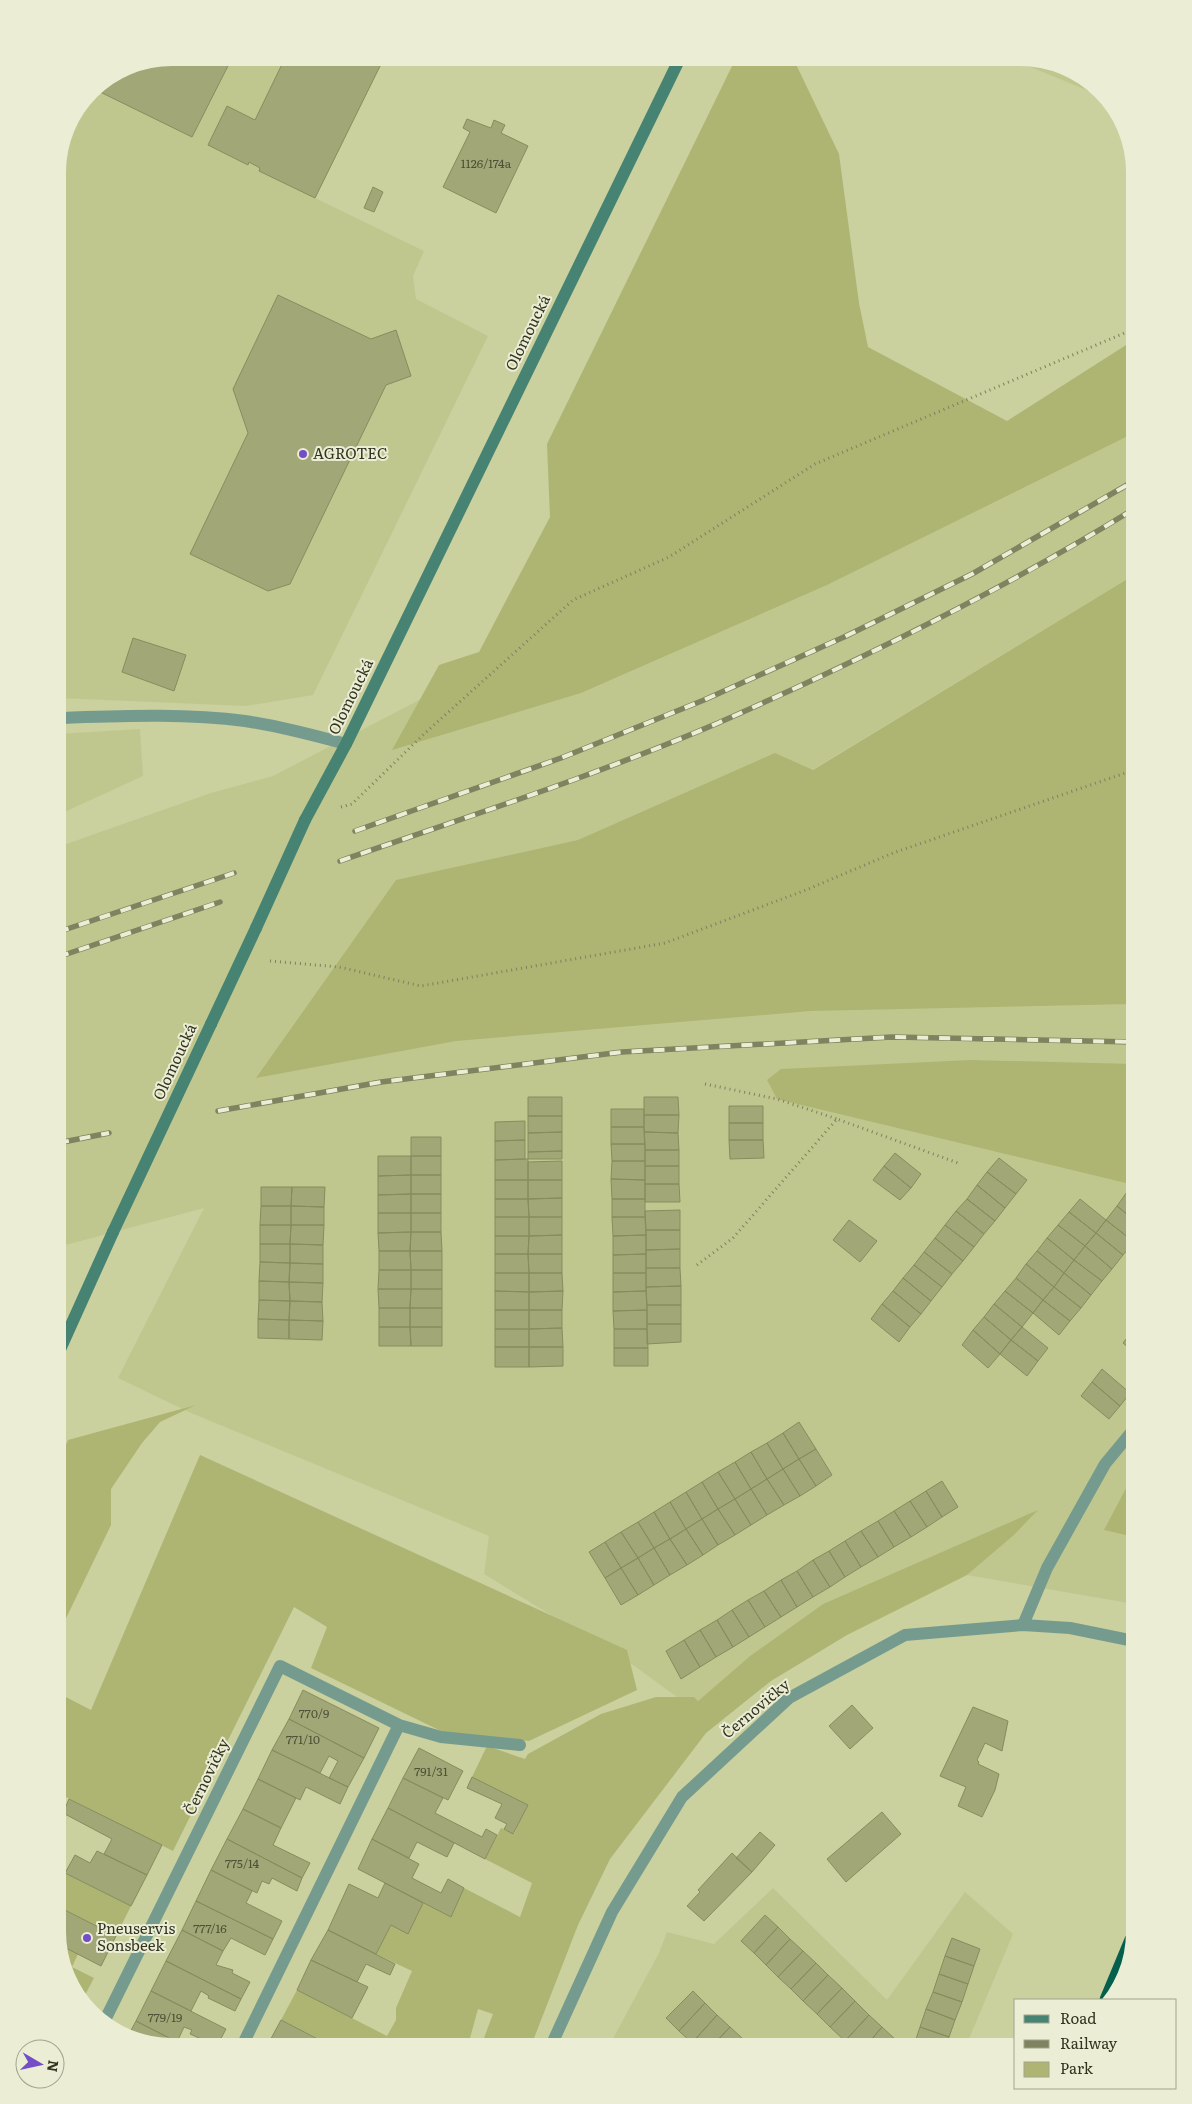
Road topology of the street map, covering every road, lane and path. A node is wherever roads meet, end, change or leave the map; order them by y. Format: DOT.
graph roads {
  1 [pos="676,66"];
  2 [pos="1126,332"];
  3 [pos="66,718"];
  4 [pos="346,744"];
  5 [pos="1126,773"];
  6 [pos="306,820"];
  7 [pos="243,954"];
  8 [pos="705,1084"];
  9 [pos="837,1119"];
  10 [pos="958,1163"];
  11 [pos="697,1265"];
  12 [pos="66,1336"];
  13 [pos="1126,1438"];
  14 [pos="1023,1625"];
  15 [pos="1126,1639"];
  16 [pos="399,1725"];
  17 [pos="520,1745"];
  18 [pos="107,2015"];
  19 [pos="246,2038"];
  20 [pos="555,2038"];
  1 -- 4 [label="main road, Olomoucká"];
  2 -- 6 [label="path"];
  3 -- 4 [label="street"];
  4 -- 6 [label="main road, Olomoucká"];
  5 -- 7 [label="path"];
  6 -- 7 [label="main road, Olomoucká, bridge"];
  7 -- 12 [label="main road, Olomoucká, bridge"];
  8 -- 9 [label="path"];
  9 -- 10 [label="path"];
  9 -- 11 [label="path"];
  13 -- 14 [label="street"];
  14 -- 15 [label="street, Černovičky"];
  14 -- 20 [label="street, Černovičky"];
  16 -- 17 [label="street, Černovičky"];
  16 -- 18 [label="street, Černovičky"];
  16 -- 19 [label="street"];
}
